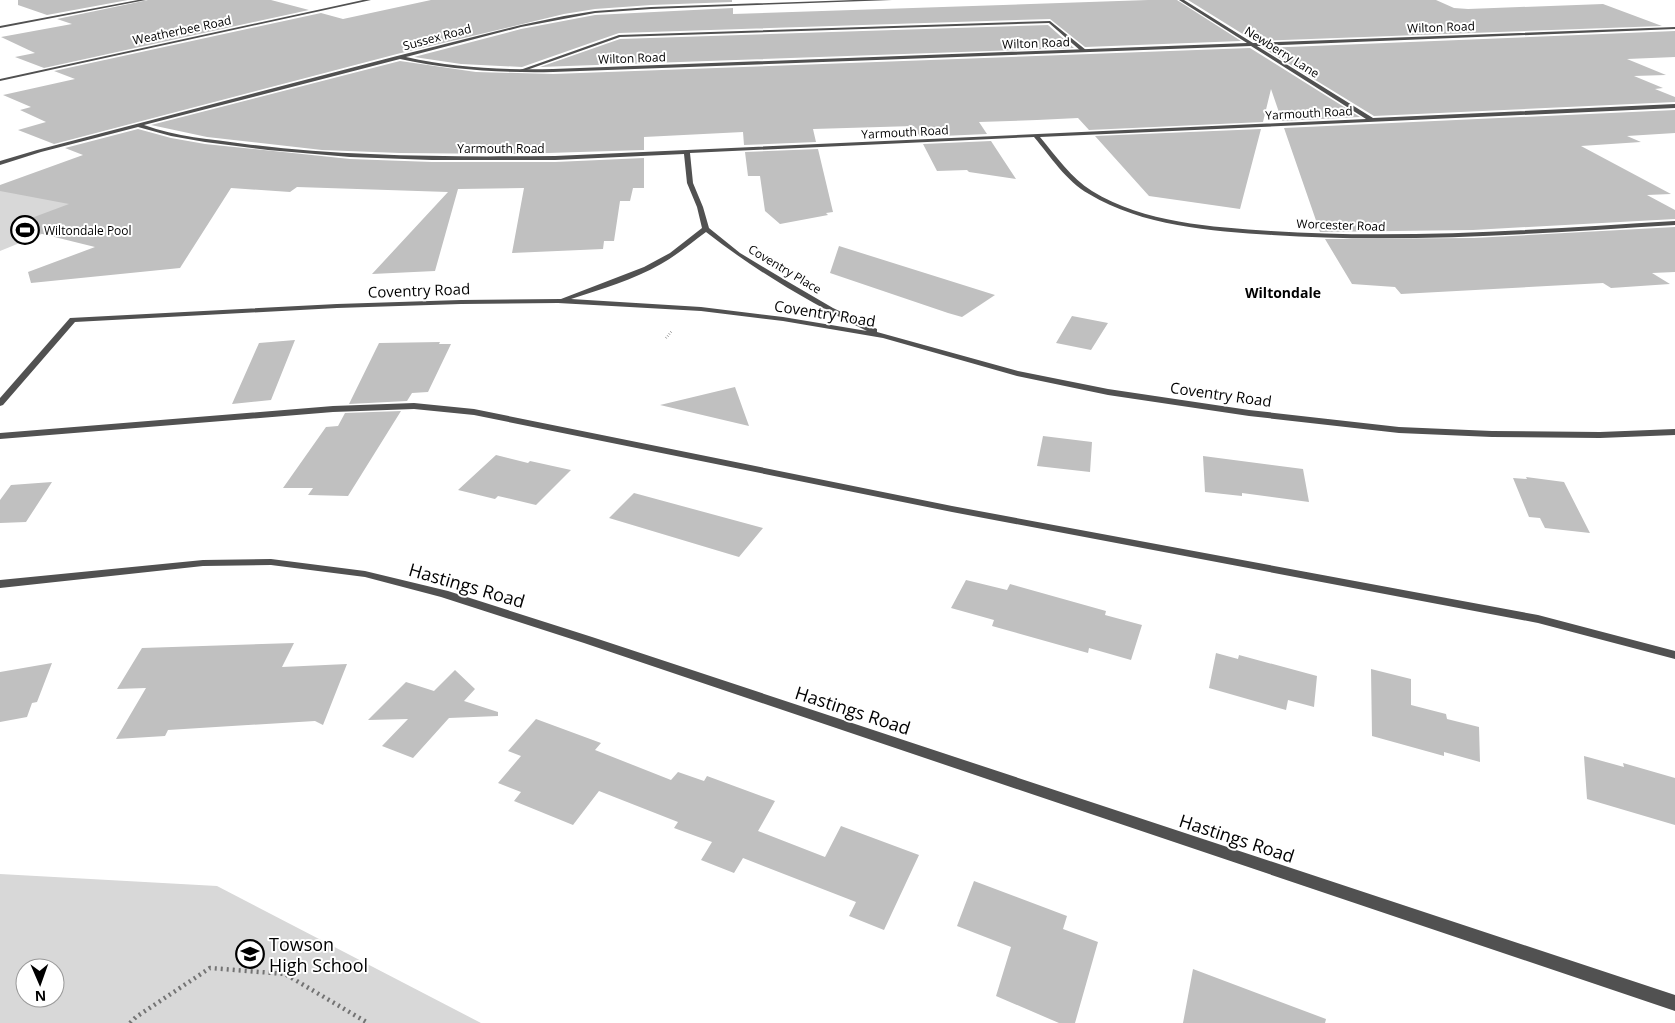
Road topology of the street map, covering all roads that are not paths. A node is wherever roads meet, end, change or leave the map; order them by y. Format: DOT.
graph roads {
  1 [pos="144,0"];
  2 [pos="369,0"];
  3 [pos="676,0"];
  4 [pos="890,0"];
  5 [pos="1181,0"];
  6 [pos="677,7"];
  7 [pos="0,27"];
  8 [pos="1675,28"];
  9 [pos="1252,45"];
  10 [pos="1084,51"];
  11 [pos="400,57"];
  12 [pos="522,70"];
  13 [pos="0,80"];
  14 [pos="1675,106"];
  15 [pos="1372,120"];
  16 [pos="138,125"];
  17 [pos="1036,136"];
  18 [pos="687,152"];
  19 [pos="0,163"];
  20 [pos="1675,223"];
  21 [pos="706,229"];
  22 [pos="558,301"];
  23 [pos="884,336"];
  24 [pos="0,403"];
  25 [pos="1675,432"];
  26 [pos="0,436"];
  27 [pos="0,584"];
  28 [pos="1675,655"];
  29 [pos="1675,1004"];
  1 -- 7 [label="street"];
  2 -- 13 [label="street, Weatherbee Road"];
  3 -- 6 [label="street"];
  4 -- 6 [label="street, Sussex Road"];
  5 -- 9 [label="street, Newberry Lane"];
  6 -- 11 [label="street, Sussex Road"];
  8 -- 9 [label="street, Wilton Road"];
  9 -- 10 [label="street, Wilton Road"];
  9 -- 15 [label="street, Newberry Lane"];
  10 -- 12 [label="street, Wilton Road"];
  10 -- 12 [label="street"];
  11 -- 12 [label="street, Wilton Road"];
  11 -- 16 [label="street, Sussex Road"];
  14 -- 15 [label="street, Yarmouth Road"];
  15 -- 17 [label="street, Yarmouth Road"];
  16 -- 18 [label="street, Yarmouth Road"];
  16 -- 19 [label="street, Sussex Road"];
  17 -- 18 [label="street, Yarmouth Road"];
  17 -- 20 [label="street, Worcester Road"];
  18 -- 21 [label="street"];
  21 -- 22 [label="street"];
  21 -- 23 [label="street, Coventry Place"];
  22 -- 23 [label="street, Coventry Road"];
  22 -- 24 [label="street, Coventry Road"];
  23 -- 25 [label="street, Coventry Road"];
  26 -- 28 [label="street"];
  27 -- 29 [label="street, Hastings Road"];
}
